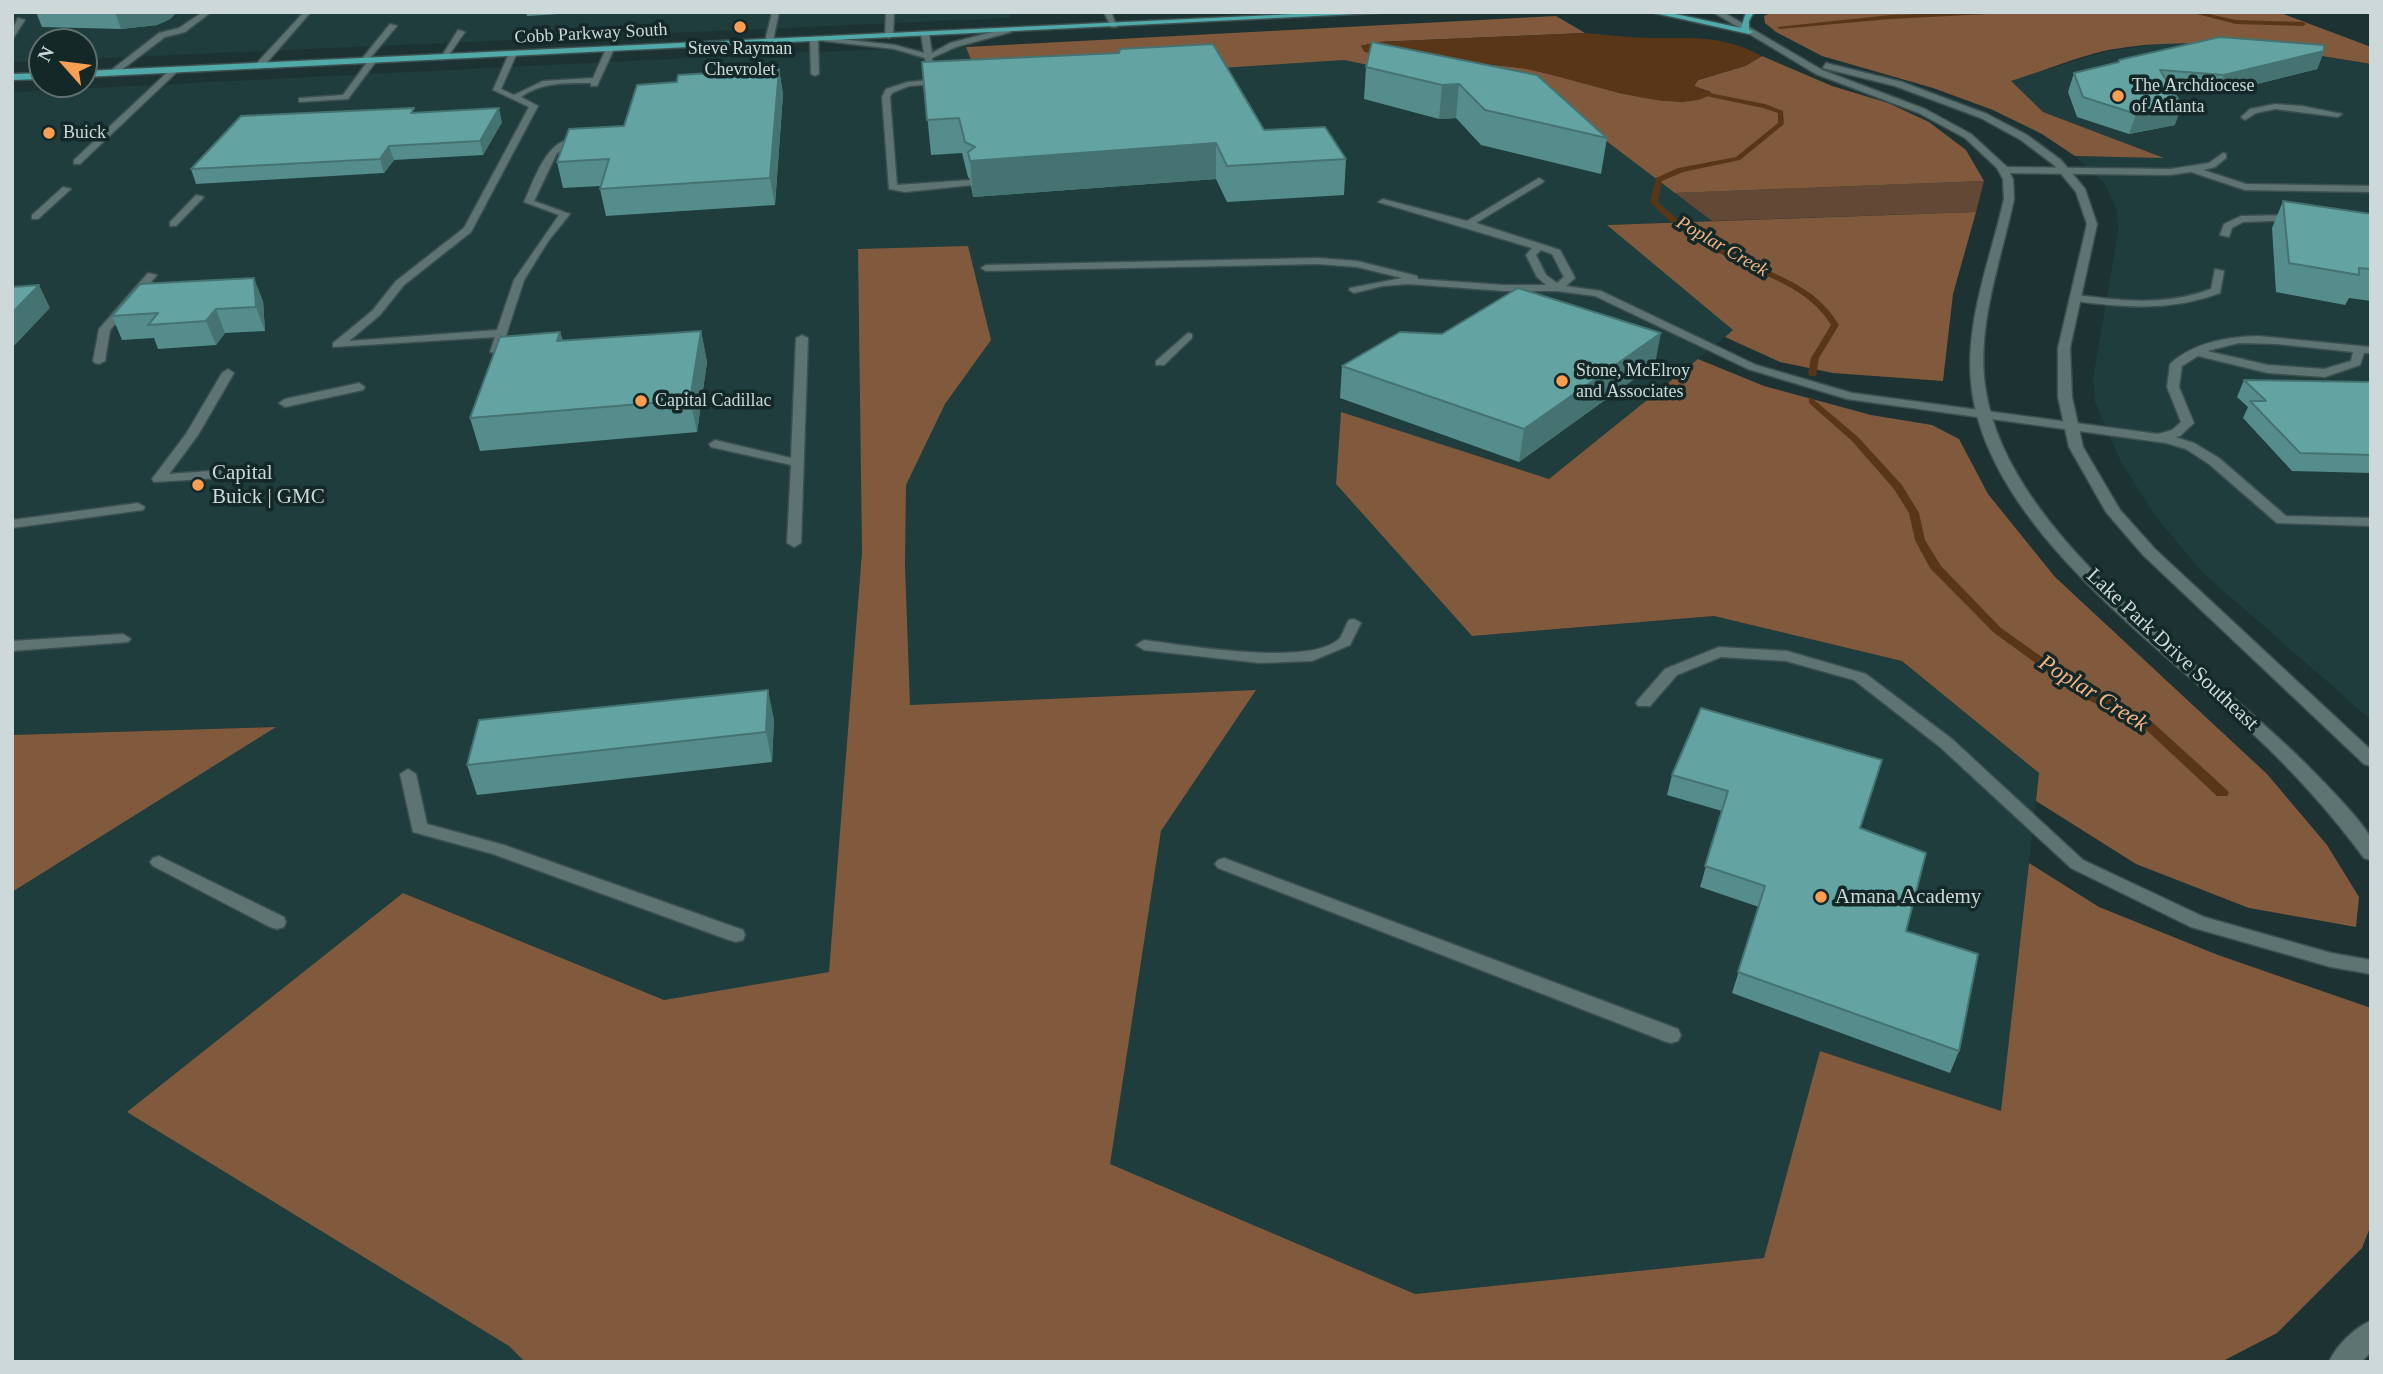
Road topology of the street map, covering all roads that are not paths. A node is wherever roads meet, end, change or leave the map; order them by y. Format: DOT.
graph roads {
  1 [pos="208,12"];
  2 [pos="308,12"];
  3 [pos="776,12"];
  4 [pos="890,12"];
  5 [pos="1107,12"];
  6 [pos="1392,12"];
  7 [pos="1654,12"];
  8 [pos="1717,12"];
  9 [pos="1750,12"];
  10 [pos="1381,13"];
  11 [pos="21,20"];
  12 [pos="1114,25"];
  13 [pos="393,26"];
  14 [pos="1008,30"];
  15 [pos="1747,31"];
  16 [pos="461,32"];
  17 [pos="925,34"];
  18 [pos="889,36"];
  19 [pos="12,38"];
  20 [pos="814,39"];
  21 [pos="825,39"];
  22 [pos="769,41"];
  23 [pos="610,49"];
  24 [pos="513,53"];
  25 [pos="443,57"];
  26 [pos="929,57"];
  27 [pos="369,60"];
  28 [pos="1802,62"];
  29 [pos="259,65"];
  30 [pos="176,69"];
  31 [pos="114,72"];
  32 [pos="98,73"];
  33 [pos="815,74"];
  34 [pos="515,98"];
  35 [pos="302,100"];
  36 [pos="2337,114"];
  37 [pos="2245,117"];
  38 [pos="574,140"];
  39 [pos="2223,156"];
  40 [pos="77,162"];
  41 [pos="2003,170"];
  42 [pos="2194,170"];
  43 [pos="2064,171"];
  44 [pos="1539,181"];
  45 [pos="970,183"];
  46 [pos="66,189"];
  47 [pos="2371,190"];
  48 [pos="200,197"];
  49 [pos="1383,202"];
  50 [pos="35,217"];
  51 [pos="2303,218"];
  52 [pos="173,224"];
  53 [pos="1468,224"];
  54 [pos="2225,235"];
  55 [pos="1539,247"];
  56 [pos="1274,260"];
  57 [pos="986,268"];
  58 [pos="1263,270"];
  59 [pos="2219,271"];
  60 [pos="152,275"];
  61 [pos="1429,283"];
  62 [pos="1557,288"];
  63 [pos="1354,290"];
  64 [pos="2076,298"];
  65 [pos="502,333"];
  66 [pos="1188,336"];
  67 [pos="802,338"];
  68 [pos="2365,350"];
  69 [pos="496,352"];
  70 [pos="2196,352"];
  71 [pos="99,361"];
  72 [pos="1160,363"];
  73 [pos="228,373"];
  74 [pos="359,387"];
  75 [pos="285,403"];
  76 [pos="1984,415"];
  77 [pos="2071,427"];
  78 [pos="2158,438"];
  79 [pos="715,443"];
  80 [pos="797,463"];
  81 [pos="237,473"];
  82 [pos="138,507"];
  83 [pos="2371,522"];
  84 [pos="12,524"];
  85 [pos="794,543"];
  86 [pos="1354,623"];
  87 [pos="123,639"];
  88 [pos="1144,645"];
  89 [pos="12,646"];
  90 [pos="1644,703"];
  91 [pos="2371,760"];
  92 [pos="408,774"];
  93 [pos="2371,853"];
  94 [pos="159,862"];
  95 [pos="1224,864"];
  96 [pos="277,922"];
  97 [pos="736,935"];
  98 [pos="2371,967"];
  99 [pos="1671,1035"];
  100 [pos="2371,1333"];
  101 [pos="2342,1362"];
  1 -- 31 [label="lane"];
  2 -- 29 [label="lane"];
  3 -- 22 [label="lane"];
  4 -- 18 [label="lane"];
  5 -- 12 [label="lane"];
  6 -- 10 [label="main road, Cobb Parkway South"];
  7 -- 15 [label="main road"];
  8 -- 15 [label="street"];
  9 -- 15 [label="main road"];
  10 -- 12 [label="main road, Cobb Parkway South"];
  11 -- 19 [label="lane"];
  12 -- 14 [label="main road, Cobb Parkway South"];
  13 -- 27 [label="lane"];
  14 -- 17 [label="main road, Cobb Parkway South"];
  14 -- 26 [label="lane"];
  15 -- 28 [label="street"];
  16 -- 25 [label="lane"];
  17 -- 18 [label="main road, Cobb Parkway South"];
  17 -- 26 [label="lane"];
  18 -- 21 [label="main road, Cobb Parkway South"];
  20 -- 21 [label="main road, Cobb Parkway South"];
  20 -- 22 [label="main road, Cobb Parkway South"];
  20 -- 33 [label="lane"];
  21 -- 26 [label="lane"];
  22 -- 23 [label="main road, Cobb Parkway South"];
  23 -- 24 [label="main road, Cobb Parkway South"];
  23 -- 34 [label="lane"];
  24 -- 25 [label="main road, Cobb Parkway South"];
  24 -- 34 [label="lane"];
  25 -- 27 [label="main road, Cobb Parkway South"];
  26 -- 45 [label="lane"];
  27 -- 29 [label="main road, Cobb Parkway South"];
  27 -- 35 [label="lane"];
  28 -- 41 [label="street"];
  28 -- 43 [label="street"];
  29 -- 30 [label="main road, Cobb Parkway South"];
  30 -- 31 [label="main road, Cobb Parkway South"];
  30 -- 40 [label="lane"];
  31 -- 32 [label="main road, Cobb Parkway South"];
  34 -- 65 [label="lane"];
  36 -- 37 [label="lane"];
  38 -- 65 [label="lane"];
  39 -- 42 [label="lane"];
  41 -- 43 [label="lane"];
  41 -- 76 [label="street, Lake Park Drive Southeast"];
  42 -- 43 [label="lane"];
  42 -- 47 [label="lane"];
  43 -- 64 [label="street"];
  44 -- 53 [label="lane"];
  46 -- 50 [label="lane"];
  48 -- 52 [label="lane"];
  49 -- 53 [label="lane"];
  51 -- 54 [label="lane"];
  53 -- 55 [label="lane"];
  55 -- 62 [label="lane"];
  55 -- 62 [label="lane"];
  56 -- 57 [label="lane"];
  56 -- 58 [label="lane"];
  56 -- 61 [label="lane"];
  59 -- 64 [label="lane"];
  60 -- 71 [label="lane"];
  61 -- 62 [label="lane"];
  61 -- 63 [label="lane"];
  62 -- 76 [label="lane"];
  64 -- 77 [label="street"];
  65 -- 69 [label="lane"];
  66 -- 72 [label="lane"];
  67 -- 80 [label="lane"];
  68 -- 70 [label="lane"];
  68 -- 70 [label="lane"];
  70 -- 78 [label="lane"];
  73 -- 81 [label="lane"];
  74 -- 75 [label="lane"];
  76 -- 77 [label="lane"];
  76 -- 93 [label="street, Lake Park Drive Southeast"];
  77 -- 78 [label="lane"];
  77 -- 91 [label="street"];
  78 -- 83 [label="lane"];
  79 -- 80 [label="lane"];
  80 -- 85 [label="lane"];
  82 -- 84 [label="lane"];
  86 -- 88 [label="lane"];
  87 -- 89 [label="lane"];
  90 -- 98 [label="lane"];
  92 -- 97 [label="lane"];
  94 -- 96 [label="lane"];
  95 -- 99 [label="lane"];
  100 -- 101 [label="street"];
}
